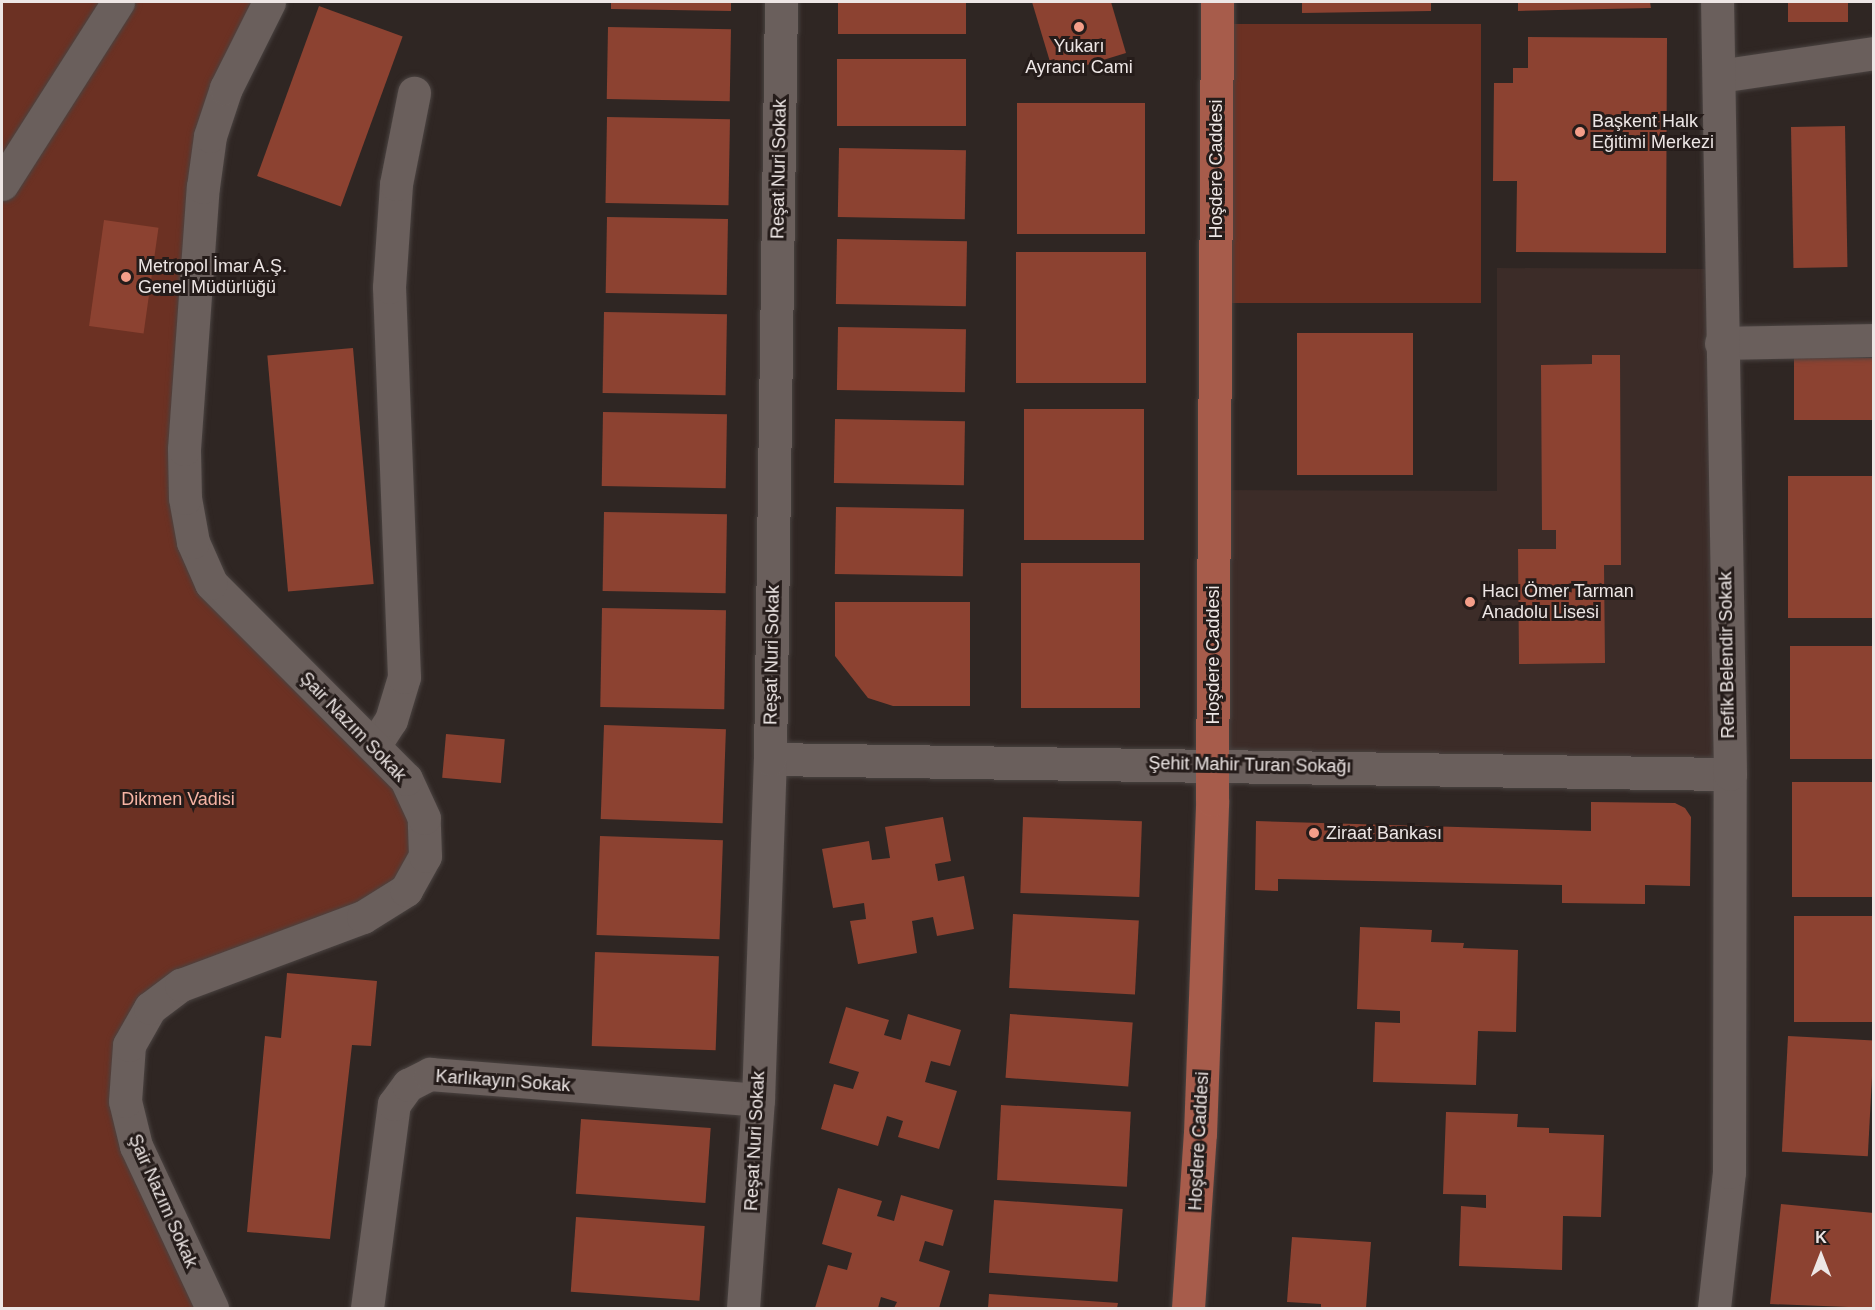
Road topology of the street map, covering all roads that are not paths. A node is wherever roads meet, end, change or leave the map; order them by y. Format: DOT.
graph roads {
  1 [pos="118,2"];
  2 [pos="269,2"];
  3 [pos="781,2"];
  4 [pos="1217,2"];
  5 [pos="1717,2"];
  6 [pos="1874,53"];
  7 [pos="1719,76"];
  8 [pos="414,93"];
  9 [pos="2,184"];
  10 [pos="1874,340"];
  11 [pos="1721,343"];
  12 [pos="374,746"];
  13 [pos="770,759"];
  14 [pos="1212,766"];
  15 [pos="1730,774"];
  16 [pos="758,1100"];
  17 [pos="212,1308"];
  18 [pos="367,1308"];
  19 [pos="743,1308"];
  20 [pos="1188,1308"];
  21 [pos="1714,1308"];
  1 -- 9 [label="street"];
  2 -- 12 [label="street, Şair Nazım Sokak"];
  3 -- 13 [label="street, Reşat Nuri Sokak"];
  4 -- 14 [label="main road, Hoşdere Caddesi"];
  5 -- 7 [label="street, Refik Belendir Sokak"];
  6 -- 7 [label="street"];
  7 -- 11 [label="street, Refik Belendir Sokak"];
  8 -- 12 [label="street"];
  10 -- 11 [label="street"];
  11 -- 15 [label="street, Refik Belendir Sokak"];
  12 -- 17 [label="street, Şair Nazım Sokak"];
  13 -- 14 [label="street, Şehit Mahir Turan Sokağı"];
  13 -- 16 [label="street, Reşat Nuri Sokak"];
  14 -- 15 [label="street, Şehit Mahir Turan Sokağı"];
  14 -- 20 [label="main road, Hoşdere Caddesi"];
  15 -- 21 [label="street, Refik Belendir Sokak"];
  16 -- 18 [label="street, Karlıkayın Sokak"];
  16 -- 19 [label="street, Reşat Nuri Sokak"];
}
